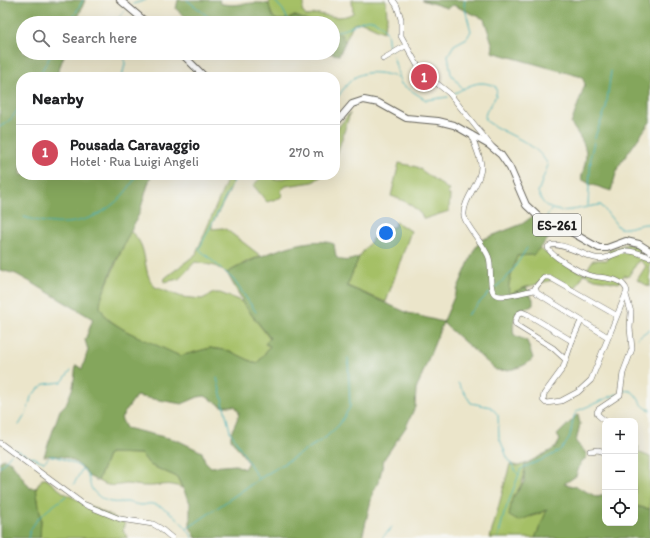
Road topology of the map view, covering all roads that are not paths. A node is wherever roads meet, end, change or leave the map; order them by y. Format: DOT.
graph roads {
  1 [pos="120,0"];
  2 [pos="393,0"];
  3 [pos="139,16"];
  4 [pos="407,45"];
  5 [pos="382,59"];
  6 [pos="189,60"];
  7 [pos="200,72"];
  8 [pos="340,118"];
  9 [pos="472,136"];
  10 [pos="494,149"];
  11 [pos="650,251"];
  12 [pos="650,257"];
  13 [pos="535,290"];
  14 [pos="626,295"];
  15 [pos="616,315"];
  16 [pos="581,322"];
  17 [pos="608,337"];
  18 [pos="572,341"];
  19 [pos="566,360"];
  20 [pos="602,418"];
  21 [pos="0,443"];
  22 [pos="590,451"];
  23 [pos="602,451"];
  24 [pos="172,538"];
  1 -- 3 [label="main road"];
  2 -- 4 [label="street"];
  4 -- 5 [label="street"];
  4 -- 10 [label="street"];
  6 -- 7 [label="main road"];
  8 -- 9 [label="main road, ES-261"];
  9 -- 10 [label="main road, ES-261"];
  9 -- 13 [label="street"];
  10 -- 11 [label="main road, ES-261"];
  12 -- 14 [label="street"];
  13 -- 15 [label="street"];
  13 -- 16 [label="street"];
  14 -- 15 [label="street"];
  14 -- 20 [label="street"];
  15 -- 17 [label="street"];
  16 -- 17 [label="street"];
  16 -- 18 [label="street"];
  17 -- 19 [label="street"];
  18 -- 19 [label="street"];
  18 -- 19 [label="street"];
  21 -- 24 [label="street"];
  22 -- 23 [label="street"];
}
